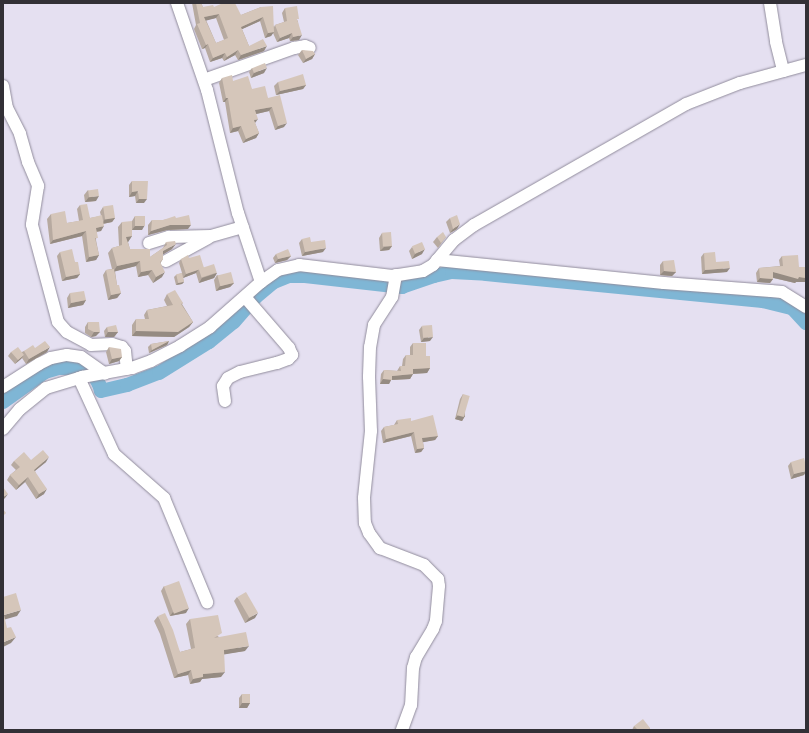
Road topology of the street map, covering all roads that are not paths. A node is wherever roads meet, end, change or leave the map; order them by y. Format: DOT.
graph roads {
  1 [pos="177,3"];
  2 [pos="770,3"];
  3 [pos="310,48"];
  4 [pos="806,65"];
  5 [pos="787,70"];
  6 [pos="204,80"];
  7 [pos="3,86"];
  8 [pos="243,227"];
  9 [pos="211,236"];
  10 [pos="149,243"];
  11 [pos="437,260"];
  12 [pos="166,261"];
  13 [pos="396,281"];
  14 [pos="261,282"];
  15 [pos="248,301"];
  16 [pos="806,307"];
  17 [pos="127,369"];
  18 [pos="105,374"];
  19 [pos="84,377"];
  20 [pos="3,387"];
  21 [pos="226,401"];
  22 [pos="3,429"];
  23 [pos="207,602"];
  24 [pos="402,730"];
  1 -- 6 [label="street"];
  2 -- 5 [label="street"];
  3 -- 6 [label="street"];
  4 -- 5 [label="street"];
  5 -- 11 [label="street"];
  6 -- 8 [label="street"];
  7 -- 17 [label="street"];
  8 -- 9 [label="street"];
  8 -- 14 [label="street"];
  9 -- 10 [label="street"];
  9 -- 12 [label="street"];
  11 -- 13 [label="street"];
  11 -- 16 [label="street"];
  13 -- 14 [label="street"];
  13 -- 24 [label="street"];
  14 -- 15 [label="street"];
  15 -- 17 [label="street"];
  15 -- 21 [label="street"];
  17 -- 18 [label="street"];
  18 -- 19 [label="street"];
  18 -- 20 [label="street"];
  19 -- 22 [label="street"];
  19 -- 23 [label="street"];
}
